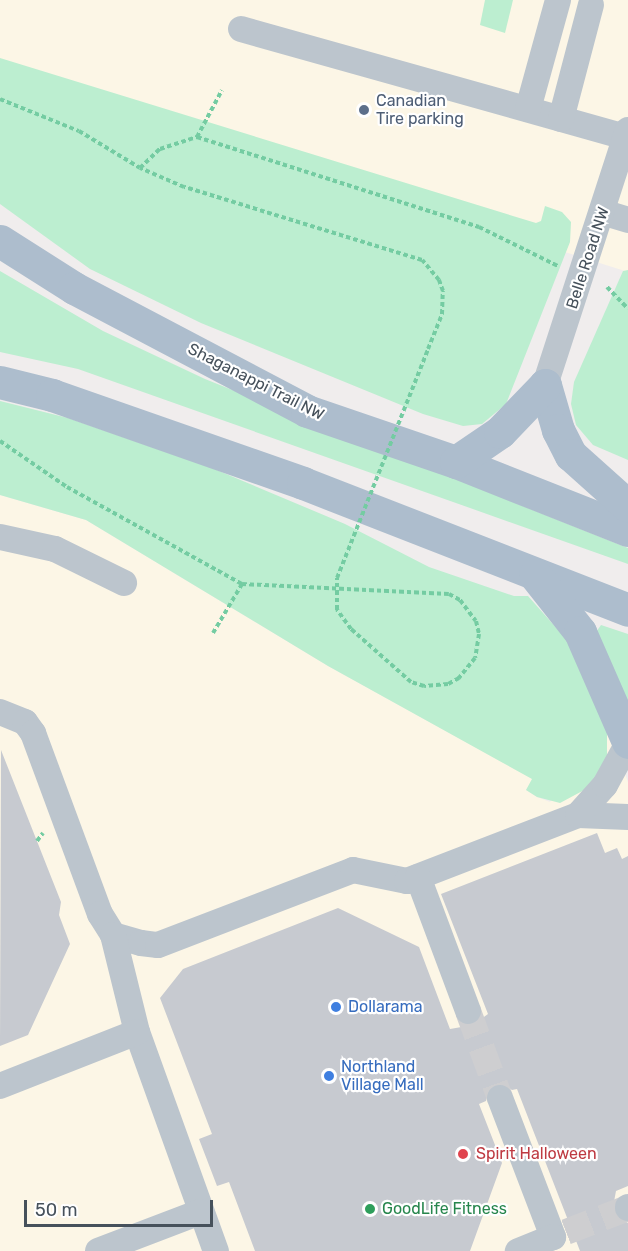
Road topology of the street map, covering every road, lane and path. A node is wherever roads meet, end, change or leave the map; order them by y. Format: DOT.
graph roads {
  1 [pos="558,0"];
  2 [pos="591,5"];
  3 [pos="241,29"];
  4 [pos="222,90"];
  5 [pos="0,99"];
  6 [pos="528,109"];
  7 [pos="561,119"];
  8 [pos="627,134"];
  9 [pos="197,137"];
  10 [pos="140,168"];
  11 [pos="602,212"];
  12 [pos="628,220"];
  13 [pos="0,241"];
  14 [pos="558,266"];
  15 [pos="607,287"];
  16 [pos="628,309"];
  17 [pos="0,382"];
  18 [pos="545,385"];
  19 [pos="0,441"];
  20 [pos="456,462"];
  21 [pos="628,506"];
  22 [pos="628,530"];
  23 [pos="0,537"];
  24 [pos="534,574"];
  25 [pos="124,583"];
  26 [pos="242,584"];
  27 [pos="628,610"];
  28 [pos="213,633"];
  29 [pos="0,712"];
  30 [pos="628,743"];
  31 [pos="578,815"];
  32 [pos="628,817"];
  33 [pos="418,878"];
  34 [pos="113,935"];
  35 [pos="468,1011"];
  36 [pos="137,1032"];
  37 [pos="0,1086"];
  38 [pos="500,1098"];
  39 [pos="200,1212"];
  40 [pos="559,1240"];
  41 [pos="98,1251"];
  42 [pos="216,1251"];
  43 [pos="518,1251"];
  1 -- 6 [label="lane"];
  2 -- 7 [label="lane"];
  3 -- 6 [label="lane"];
  4 -- 9 [label="path"];
  5 -- 10 [label="path"];
  6 -- 7 [label="lane"];
  7 -- 8 [label="lane"];
  8 -- 11 [label="lane, Belle Road NW"];
  9 -- 10 [label="path"];
  9 -- 14 [label="path"];
  10 -- 26 [label="path, bridge"];
  11 -- 12 [label="lane"];
  11 -- 18 [label="lane, Belle Road NW"];
  13 -- 20 [label="main road, Shaganappi Trail NW"];
  15 -- 16 [label="path"];
  17 -- 24 [label="main road"];
  18 -- 20 [label="main road"];
  18 -- 21 [label="main road"];
  19 -- 26 [label="path"];
  20 -- 22 [label="main road, Shaganappi Trail NW"];
  23 -- 25 [label="lane"];
  24 -- 27 [label="main road"];
  24 -- 30 [label="main road"];
  26 -- 28 [label="path"];
  29 -- 34 [label="lane"];
  30 -- 31 [label="lane"];
  31 -- 32 [label="lane"];
  31 -- 33 [label="lane"];
  33 -- 34 [label="lane"];
  33 -- 35 [label="lane"];
  34 -- 36 [label="lane"];
  36 -- 37 [label="lane"];
  36 -- 39 [label="lane"];
  38 -- 40 [label="lane"];
  39 -- 41 [label="lane"];
  39 -- 42 [label="lane"];
  40 -- 43 [label="lane"];
}
